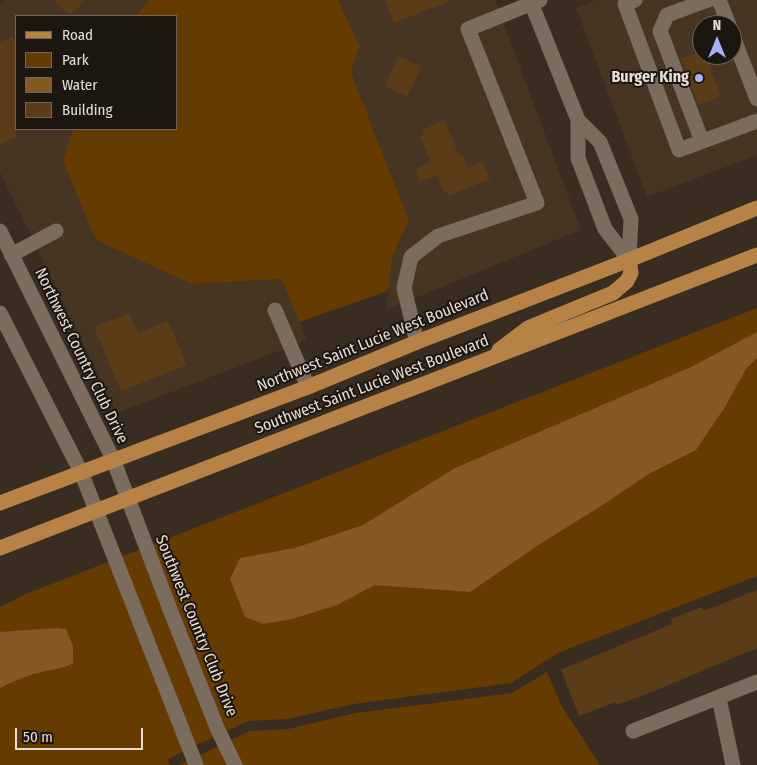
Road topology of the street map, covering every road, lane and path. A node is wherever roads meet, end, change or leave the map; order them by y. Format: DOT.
graph roads {
  1 [pos="635,0"];
  2 [pos="708,0"];
  3 [pos="719,0"];
  4 [pos="534,1"];
  5 [pos="725,15"];
  6 [pos="742,60"];
  7 [pos="757,99"];
  8 [pos="578,120"];
  9 [pos="757,121"];
  10 [pos="702,141"];
  11 [pos="757,208"];
  12 [pos="0,231"];
  13 [pos="56,231"];
  14 [pos="11,254"];
  15 [pos="757,255"];
  16 [pos="630,260"];
  17 [pos="275,310"];
  18 [pos="0,313"];
  19 [pos="417,342"];
  20 [pos="486,360"];
  21 [pos="308,387"];
  22 [pos="113,459"];
  23 [pos="81,472"];
  24 [pos="127,498"];
  25 [pos="0,502"];
  26 [pos="96,510"];
  27 [pos="0,548"];
  28 [pos="757,682"];
  29 [pos="719,698"];
  30 [pos="633,731"];
  31 [pos="196,765"];
  32 [pos="235,765"];
  33 [pos="733,765"];
  1 -- 10 [label="street"];
  2 -- 10 [label="street"];
  3 -- 5 [label="street"];
  4 -- 8 [label="street"];
  4 -- 19 [label="street"];
  6 -- 7 [label="street"];
  8 -- 16 [label="street"];
  8 -- 16 [label="street"];
  9 -- 10 [label="street"];
  11 -- 16 [label="main road, Northwest Saint Lucie West Boulevard"];
  12 -- 14 [label="street, Northwest Country Club Drive"];
  13 -- 14 [label="street"];
  14 -- 22 [label="street, Northwest Country Club Drive"];
  15 -- 20 [label="main road, Southwest Saint Lucie West Boulevard"];
  16 -- 19 [label="main road, Northwest Saint Lucie West Boulevard"];
  16 -- 20 [label="main road"];
  17 -- 21 [label="street"];
  18 -- 23 [label="street"];
  19 -- 21 [label="main road, Northwest Saint Lucie West Boulevard"];
  20 -- 24 [label="main road, Southwest Saint Lucie West Boulevard"];
  21 -- 22 [label="main road, Northwest Saint Lucie West Boulevard"];
  22 -- 23 [label="main road, Northwest Saint Lucie West Boulevard"];
  22 -- 24 [label="street, Northwest Country Club Drive"];
  23 -- 25 [label="main road, Northwest Saint Lucie West Boulevard"];
  23 -- 26 [label="street"];
  24 -- 26 [label="main road, Southwest Saint Lucie West Boulevard"];
  24 -- 32 [label="street, Southwest Country Club Drive"];
  26 -- 27 [label="main road, Southwest Saint Lucie West Boulevard"];
  26 -- 31 [label="street"];
  28 -- 29 [label="street"];
  29 -- 30 [label="street"];
  29 -- 33 [label="street"];
}
